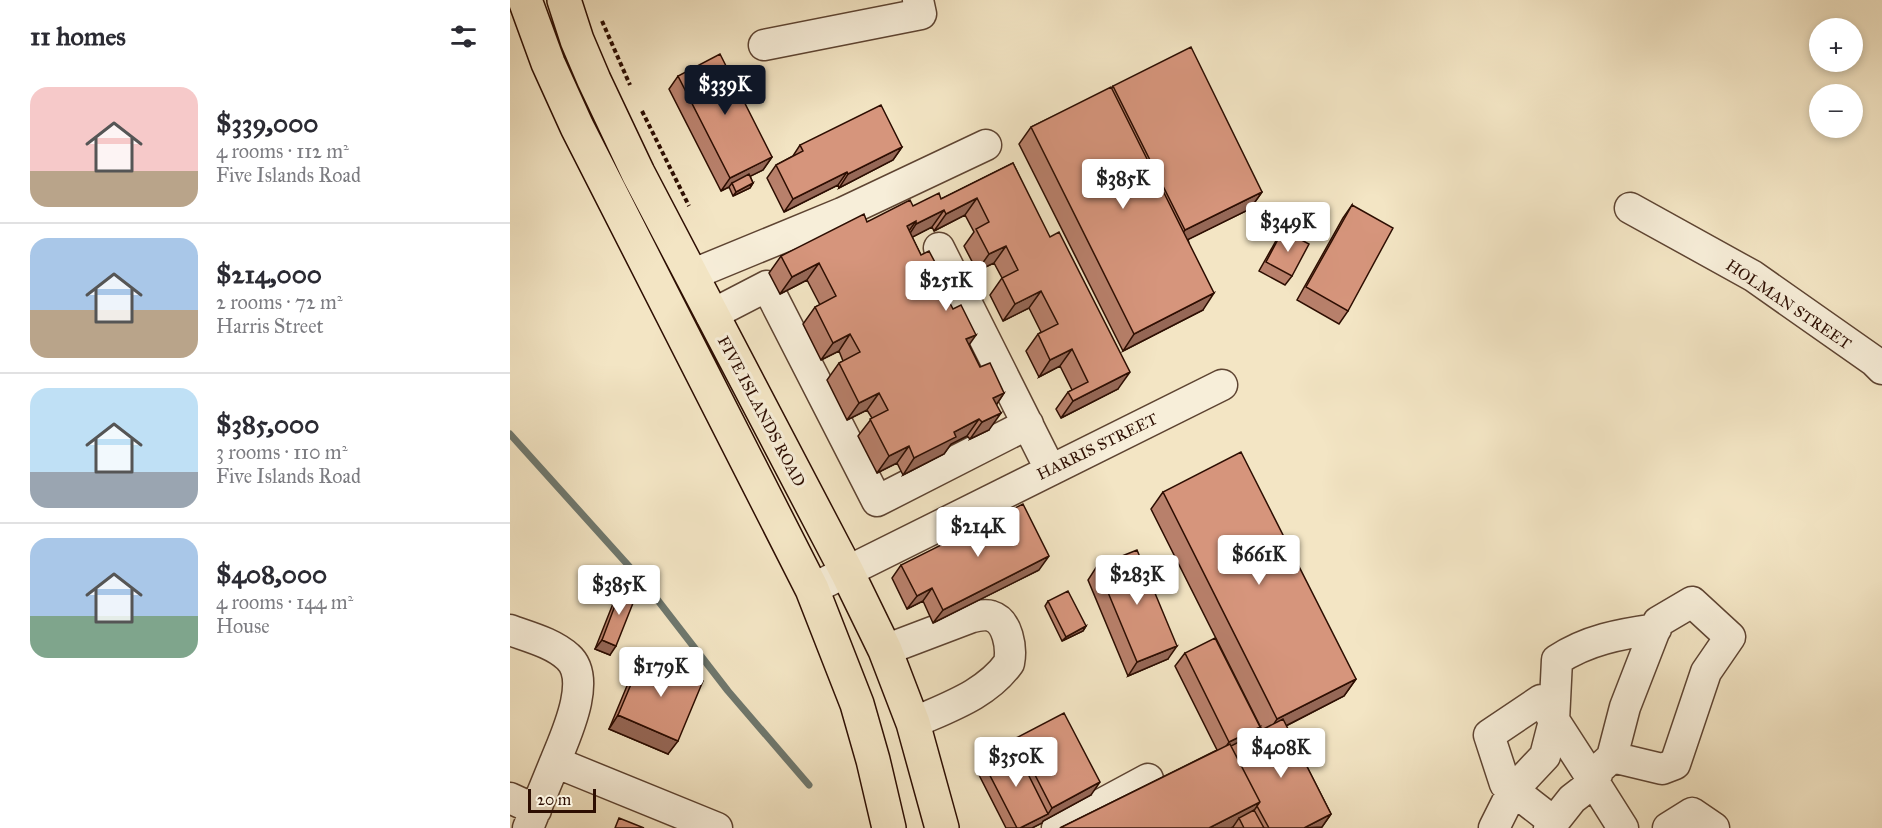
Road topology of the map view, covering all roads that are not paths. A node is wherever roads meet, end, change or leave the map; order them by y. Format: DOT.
graph roads {
  1 [pos="525,0"];
  2 [pos="564,0"];
  3 [pos="918,0"];
  4 [pos="764,45"];
  5 [pos="986,145"];
  6 [pos="1630,208"];
  7 [pos="939,248"];
  8 [pos="691,275"];
  9 [pos="711,315"];
  10 [pos="1882,369"];
  11 [pos="1222,385"];
  12 [pos="1028,424"];
  13 [pos="1050,469"];
  14 [pos="847,572"];
  15 [pos="812,590"];
  16 [pos="1656,629"];
  17 [pos="510,630"];
  18 [pos="885,650"];
  19 [pos="1554,721"];
  20 [pos="913,723"];
  21 [pos="1612,757"];
  22 [pos="555,762"];
  23 [pos="1148,779"];
  24 [pos="1594,782"];
  25 [pos="1514,790"];
  26 [pos="525,812"];
  27 [pos="1552,825"];
  28 [pos="717,828"];
  29 [pos="889,828"];
  30 [pos="942,828"];
  31 [pos="1057,828"];
  32 [pos="1494,828"];
  33 [pos="1623,828"];
  34 [pos="1669,828"];
  35 [pos="1714,828"];
  1 -- 15 [label="main road, FIVE ISLANDS ROAD"];
  2 -- 8 [label="main road, FIVE ISLANDS ROAD"];
  3 -- 4 [label="street"];
  5 -- 8 [label="street"];
  6 -- 10 [label="street, HOLMAN STREET"];
  7 -- 12 [label="street"];
  8 -- 9 [label="main road, FIVE ISLANDS ROAD"];
  9 -- 12 [label="street"];
  9 -- 14 [label="main road, FIVE ISLANDS ROAD"];
  11 -- 13 [label="street, HARRIS STREET"];
  12 -- 13 [label="street"];
  13 -- 14 [label="street, HARRIS STREET"];
  14 -- 15 [label="street, HARRIS STREET"];
  14 -- 18 [label="main road, FIVE ISLANDS ROAD"];
  15 -- 29 [label="main road, FIVE ISLANDS ROAD"];
  16 -- 19 [label="street"];
  16 -- 21 [label="street"];
  16 -- 21 [label="street"];
  17 -- 22 [label="street"];
  18 -- 20 [label="main road, FIVE ISLANDS ROAD"];
  18 -- 20 [label="street"];
  19 -- 24 [label="street"];
  19 -- 25 [label="street"];
  19 -- 25 [label="street"];
  20 -- 30 [label="main road, FIVE ISLANDS ROAD"];
  21 -- 24 [label="street"];
  22 -- 26 [label="street"];
  22 -- 28 [label="street"];
  23 -- 31 [label="street"];
  24 -- 27 [label="street"];
  24 -- 33 [label="street"];
  25 -- 27 [label="street"];
  25 -- 32 [label="street"];
  34 -- 35 [label="street"];
}
